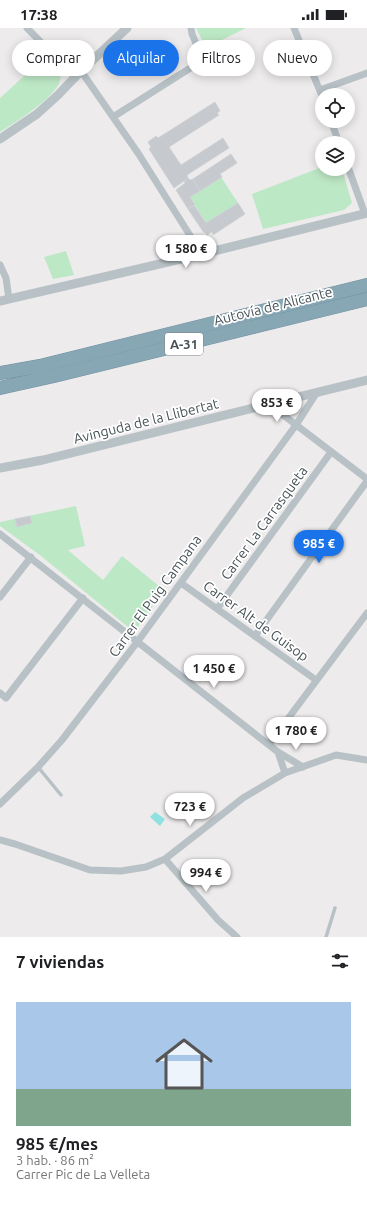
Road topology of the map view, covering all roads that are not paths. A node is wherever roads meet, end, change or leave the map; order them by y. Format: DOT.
graph roads {
  1 [pos="27,28"];
  2 [pos="127,28"];
  3 [pos="191,28"];
  4 [pos="294,28"];
  5 [pos="40,40"];
  6 [pos="95,58"];
  7 [pos="367,73"];
  8 [pos="76,76"];
  9 [pos="80,76"];
  10 [pos="319,88"];
  11 [pos="332,88"];
  12 [pos="112,117"];
  13 [pos="0,139"];
  14 [pos="352,176"];
  15 [pos="366,213"];
  16 [pos="198,255"];
  17 [pos="0,265"];
  18 [pos="367,285"];
  19 [pos="367,299"];
  20 [pos="5,300"];
  21 [pos="0,373"];
  22 [pos="367,380"];
  23 [pos="0,388"];
  24 [pos="317,392"];
  25 [pos="270,405"];
  26 [pos="296,425"];
  27 [pos="331,452"];
  28 [pos="0,468"];
  29 [pos="367,480"];
  30 [pos="0,534"];
  31 [pos="31,557"];
  32 [pos="180,583"];
  33 [pos="0,597"];
  34 [pos="83,598"];
  35 [pos="217,609"];
  36 [pos="367,613"];
  37 [pos="255,636"];
  38 [pos="138,641"];
  39 [pos="316,680"];
  40 [pos="3,696"];
  41 [pos="269,744"];
  42 [pos="278,752"];
  43 [pos="367,760"];
  44 [pos="38,767"];
  45 [pos="303,767"];
  46 [pos="285,774"];
  47 [pos="61,795"];
  48 [pos="0,804"];
  49 [pos="0,840"];
  50 [pos="165,859"];
  51 [pos="335,908"];
  52 [pos="237,937"];
  53 [pos="326,937"];
  1 -- 5 [label="street"];
  2 -- 6 [label="street"];
  3 -- 12 [label="street"];
  4 -- 10 [label="street"];
  7 -- 11 [label="street"];
  8 -- 13 [label="street"];
  9 -- 12 [label="street"];
  12 -- 16 [label="street"];
  14 -- 15 [label="street"];
  15 -- 16 [label="street"];
  16 -- 20 [label="street"];
  17 -- 20 [label="street"];
  18 -- 21 [label="highway, Autovía de Alicante / A-31"];
  19 -- 23 [label="highway, Autovía de Alicante / A-31"];
  22 -- 24 [label="street, Avinguda de la Llibertat"];
  24 -- 25 [label="street, Avinguda de la Llibertat"];
  24 -- 26 [label="street, Carrer El Puig Campana"];
  25 -- 26 [label="street"];
  25 -- 28 [label="street, Avinguda de la Llibertat"];
  26 -- 27 [label="street"];
  26 -- 32 [label="street, Carrer El Puig Campana"];
  27 -- 29 [label="street"];
  27 -- 35 [label="street, Carrer La Carrasqueta"];
  29 -- 37 [label="street"];
  30 -- 31 [label="street"];
  31 -- 33 [label="street"];
  31 -- 34 [label="street"];
  32 -- 35 [label="street, Carrer Alt de Guisop"];
  32 -- 38 [label="street, Carrer El Puig Campana"];
  34 -- 38 [label="street"];
  34 -- 40 [label="street"];
  35 -- 37 [label="street, Carrer Alt de Guisop"];
  36 -- 39 [label="street"];
  37 -- 39 [label="street, Carrer Alt de Guisop"];
  38 -- 41 [label="street"];
  38 -- 44 [label="street, Carrer El Puig Campana"];
  39 -- 41 [label="street"];
  41 -- 42 [label="street"];
  42 -- 45 [label="street"];
  42 -- 46 [label="street"];
  43 -- 45 [label="street"];
  44 -- 47 [label="lane"];
  44 -- 48 [label="street, Carrer El Puig Campana"];
  45 -- 46 [label="street"];
  46 -- 50 [label="street"];
  49 -- 50 [label="street"];
  50 -- 52 [label="street"];
  51 -- 53 [label="lane"];
}
